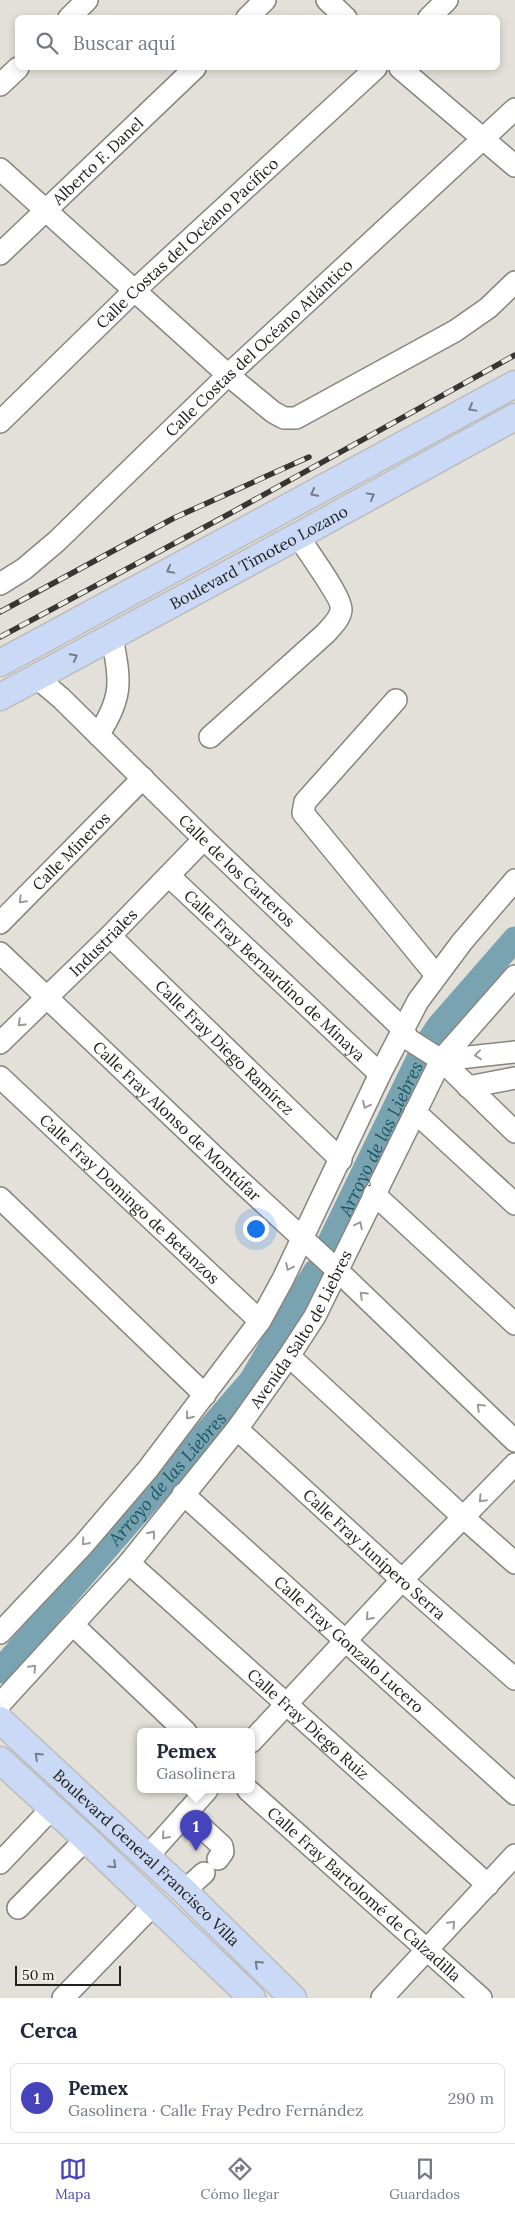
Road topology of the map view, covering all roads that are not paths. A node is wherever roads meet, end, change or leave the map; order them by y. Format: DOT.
graph roads {
  1 [pos="87,0"];
  2 [pos="265,0"];
  3 [pos="327,0"];
  4 [pos="447,0"];
  5 [pos="72,15"];
  6 [pos="250,15"];
  7 [pos="343,15"];
  8 [pos="432,15"];
  9 [pos="16,70"];
  10 [pos="193,70"];
  11 [pos="374,70"];
  12 [pos="402,70"];
  13 [pos="0,85"];
  14 [pos="515,109"];
  15 [pos="484,138"];
  16 [pos="515,166"];
  17 [pos="0,169"];
  18 [pos="47,210"];
  19 [pos="0,254"];
  20 [pos="515,282"];
  21 [pos="135,290"];
  22 [pos="228,375"];
  23 [pos="515,384"];
  24 [pos="515,416"];
  25 [pos="0,422"];
  26 [pos="298,536"];
  27 [pos="0,584"];
  28 [pos="112,637"];
  29 [pos="0,663"];
  30 [pos="36,677"];
  31 [pos="0,697"];
  32 [pos="396,700"];
  33 [pos="98,735"];
  34 [pos="210,737"];
  35 [pos="143,778"];
  36 [pos="204,839"];
  37 [pos="169,876"];
  38 [pos="515,880"];
  39 [pos="0,923"];
  40 [pos="110,936"];
  41 [pos="0,953"];
  42 [pos="436,975"];
  43 [pos="515,976"];
  44 [pos="47,997"];
  45 [pos="405,1034"];
  46 [pos="0,1043"];
  47 [pos="515,1052"];
  48 [pos="436,1057"];
  49 [pos="380,1074"];
  50 [pos="0,1077"];
  51 [pos="515,1078"];
  52 [pos="468,1086"];
  53 [pos="415,1112"];
  54 [pos="515,1132"];
  55 [pos="341,1160"];
  56 [pos="374,1194"];
  57 [pos="0,1198"];
  58 [pos="515,1204"];
  59 [pos="304,1241"];
  60 [pos="333,1267"];
  61 [pos="260,1321"];
  62 [pos="515,1324"];
  63 [pos="289,1356"];
  64 [pos="205,1395"];
  65 [pos="237,1429"];
  66 [pos="515,1441"];
  67 [pos="515,1464"];
  68 [pos="183,1494"];
  69 [pos="464,1518"];
  70 [pos="129,1563"];
  71 [pos="515,1563"];
  72 [pos="402,1580"];
  73 [pos="74,1625"];
  74 [pos="0,1633"];
  75 [pos="346,1643"];
  76 [pos="515,1679"];
  77 [pos="0,1704"];
  78 [pos="286,1705"];
  79 [pos="0,1720"];
  80 [pos="182,1728"];
  81 [pos="255,1738"];
  82 [pos="0,1760"];
  83 [pos="204,1793"];
  84 [pos="251,1793"];
  85 [pos="515,1794"];
  86 [pos="52,1808"];
  87 [pos="186,1813"];
  88 [pos="86,1839"];
  89 [pos="515,1855"];
  90 [pos="147,1857"];
  91 [pos="0,1862"];
  92 [pos="488,1885"];
  93 [pos="184,1891"];
  94 [pos="154,1904"];
  95 [pos="18,1908"];
  96 [pos="427,1951"];
  97 [pos="63,1998"];
  98 [pos="252,1998"];
  99 [pos="293,1998"];
  100 [pos="382,1998"];
  101 [pos="481,1998"];
  1 -- 5 [label="street"];
  2 -- 6 [label="street"];
  3 -- 7 [label="street"];
  4 -- 8 [label="street"];
  9 -- 13 [label="street"];
  10 -- 18 [label="street, Alberto F. Danel"];
  11 -- 21 [label="street, Calle Costas del Océano Pacífico"];
  12 -- 15 [label="street"];
  14 -- 15 [label="street, Calle Costas del Océano Atlántico"];
  15 -- 16 [label="street"];
  15 -- 22 [label="street, Calle Costas del Océano Atlántico"];
  17 -- 18 [label="street"];
  18 -- 19 [label="street, Alberto F. Danel"];
  18 -- 21 [label="street"];
  20 -- 22 [label="street"];
  21 -- 22 [label="street"];
  21 -- 25 [label="street, Calle Costas del Océano Pacífico"];
  22 -- 27 [label="street, Calle Costas del Océano Atlántico"];
  23 -- 29 [label="main road, Boulevard Timoteo Lozano, one-way"];
  26 -- 24 [label="main road, Boulevard Timoteo Lozano, one-way"];
  26 -- 28 [label="main road, Boulevard Timoteo Lozano"];
  26 -- 34 [label="street"];
  30 -- 28 [label="main road, Boulevard Timoteo Lozano, one-way"];
  28 -- 33 [label="street"];
  30 -- 31 [label="main road, Boulevard Timoteo Lozano"];
  30 -- 33 [label="street, Calle de los Carteros"];
  32 -- 42 [label="street"];
  33 -- 35 [label="street, Calle de los Carteros"];
  35 -- 36 [label="street, Calle de los Carteros"];
  35 -- 39 [label="street, Calle Mineros, one-way"];
  36 -- 37 [label="street, Industriales"];
  36 -- 45 [label="street, Calle de los Carteros"];
  37 -- 40 [label="street, Industriales"];
  37 -- 49 [label="street, Calle Fray Bernardino de Minaya"];
  38 -- 42 [label="street"];
  40 -- 44 [label="street, Industriales"];
  40 -- 55 [label="street, Calle Fray Diego Ramírez"];
  41 -- 44 [label="street, Calle Fray Alonso de Montúfar"];
  42 -- 45 [label="street"];
  43 -- 48 [label="street, Avenida Salto de Liebres"];
  44 -- 46 [label="street, Industriales, one-way"];
  44 -- 59 [label="street, Calle Fray Alonso de Montúfar"];
  45 -- 48 [label="street, Calle de los Carteros"];
  45 -- 49 [label="street"];
  47 -- 48 [label="street, one-way"];
  48 -- 52 [label="street, Calle de los Carteros"];
  48 -- 53 [label="street, Avenida Salto de Liebres"];
  49 -- 55 [label="street, one-way"];
  50 -- 61 [label="street, Calle Fray Domingo de Betanzos"];
  51 -- 52 [label="street"];
  52 -- 54 [label="street, Calle de los Carteros"];
  53 -- 56 [label="street, Avenida Salto de Liebres"];
  53 -- 58 [label="street"];
  55 -- 59 [label="street"];
  60 -- 56 [label="street, Avenida Salto de Liebres, one-way"];
  56 -- 62 [label="street"];
  57 -- 64 [label="street"];
  59 -- 60 [label="street, Calle Fray Alonso de Montúfar"];
  59 -- 61 [label="street, one-way"];
  60 -- 63 [label="street, Avenida Salto de Liebres"];
  66 -- 60 [label="street, Calle Fray Alonso de Montúfar, one-way"];
  61 -- 64 [label="street"];
  63 -- 65 [label="street, Avenida Salto de Liebres"];
  63 -- 69 [label="street"];
  64 -- 74 [label="street, one-way"];
  65 -- 68 [label="street, Avenida Salto de Liebres"];
  65 -- 72 [label="street, Calle Fray Junípero Serra"];
  67 -- 69 [label="street, one-way"];
  70 -- 68 [label="street, Avenida Salto de Liebres, one-way"];
  68 -- 75 [label="street, Calle Fray Gonzalo Lucero"];
  69 -- 71 [label="street"];
  69 -- 72 [label="street"];
  70 -- 73 [label="street, Avenida Salto de Liebres"];
  70 -- 78 [label="street, Calle Fray Diego Ruiz"];
  72 -- 75 [label="street, one-way"];
  72 -- 76 [label="street, Calle Fray Junípero Serra"];
  77 -- 73 [label="street, Avenida Salto de Liebres, one-way"];
  73 -- 80 [label="street"];
  75 -- 78 [label="street"];
  75 -- 85 [label="street, Calle Fray Gonzalo Lucero"];
  78 -- 81 [label="street"];
  78 -- 92 [label="street, Calle Fray Diego Ruiz"];
  90 -- 79 [label="main road, Boulevard General Francisco Villa, one-way"];
  82 -- 86 [label="main road, Boulevard General Francisco Villa"];
  83 -- 87 [label="street"];
  84 -- 96 [label="street, Calle Fray Bartolomé de Calzadilla"];
  86 -- 88 [label="main road, Boulevard General Francisco Villa"];
  86 -- 91 [label="street"];
  87 -- 90 [label="street, one-way"];
  87 -- 93 [label="street"];
  88 -- 94 [label="main road, Boulevard General Francisco Villa, one-way"];
  88 -- 95 [label="street"];
  89 -- 92 [label="street"];
  90 -- 93 [label="main road, Boulevard General Francisco Villa"];
  96 -- 92 [label="street, one-way"];
  99 -- 93 [label="main road, Boulevard General Francisco Villa, one-way"];
  94 -- 97 [label="street"];
  94 -- 98 [label="main road, Boulevard General Francisco Villa"];
  96 -- 100 [label="street"];
  96 -- 101 [label="street, Calle Fray Bartolomé de Calzadilla"];
}
